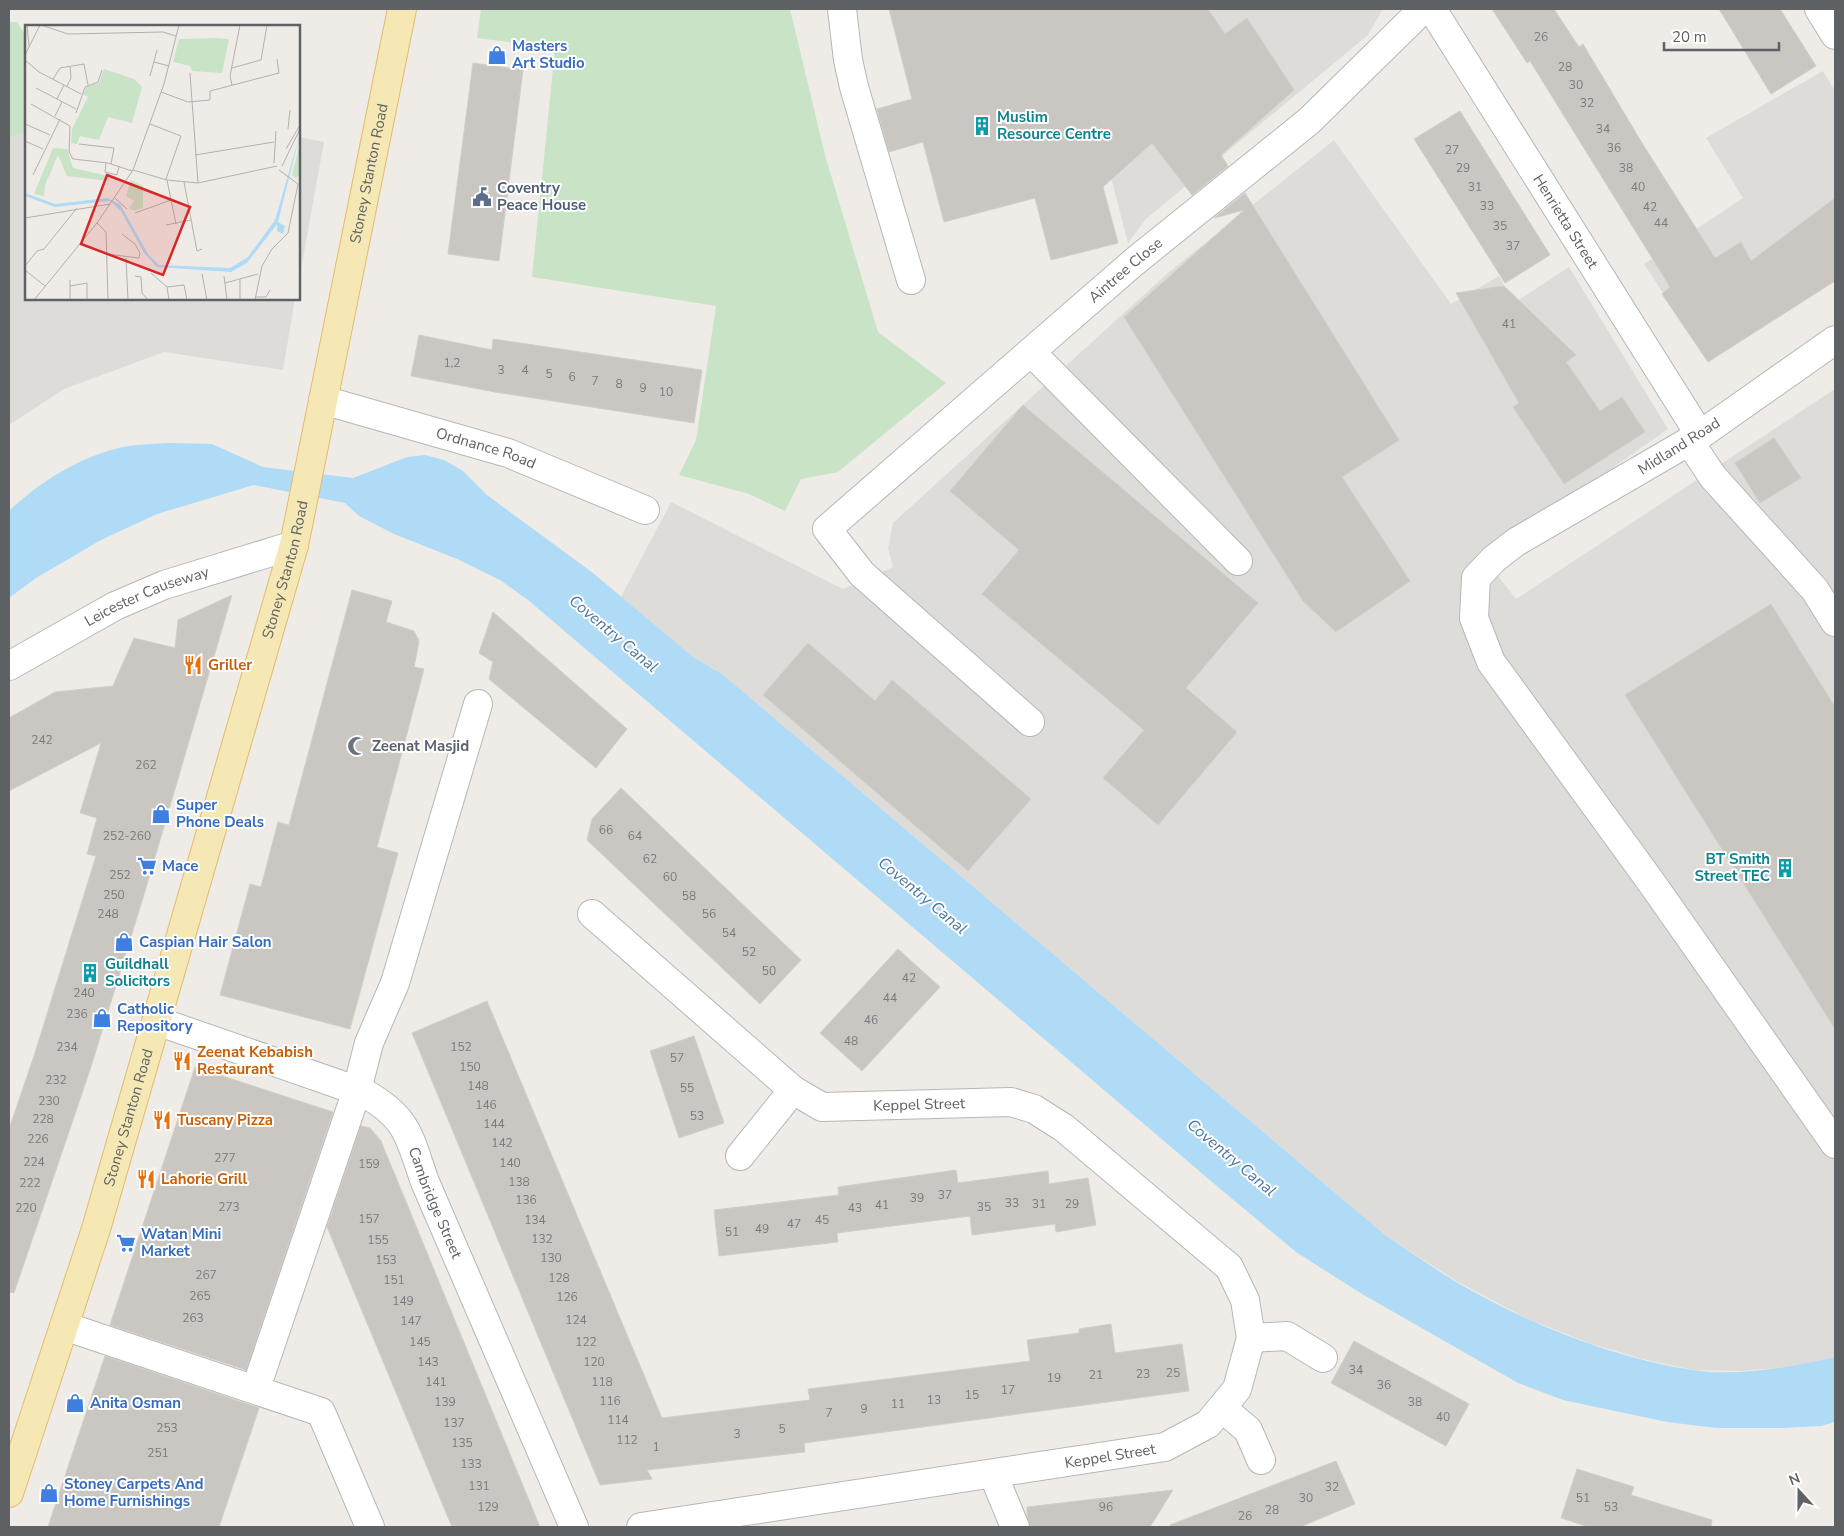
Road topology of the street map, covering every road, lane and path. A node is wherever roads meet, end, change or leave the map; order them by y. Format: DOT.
graph roads {
  1 [pos="402,9"];
  2 [pos="842,9"];
  3 [pos="1423,9"];
  4 [pos="1432,9"];
  5 [pos="1819,9"];
  6 [pos="1835,35"];
  7 [pos="910,280"];
  8 [pos="1835,340"];
  9 [pos="1031,352"];
  10 [pos="321,409"];
  11 [pos="1695,438"];
  12 [pos="645,510"];
  13 [pos="295,537"];
  14 [pos="1238,561"];
  15 [pos="1835,622"];
  16 [pos="9,666"];
  17 [pos="478,704"];
  18 [pos="1030,722"];
  19 [pos="592,914"];
  20 [pos="157,1021"];
  21 [pos="357,1090"];
  22 [pos="793,1090"];
  23 [pos="1835,1144"];
  24 [pos="740,1156"];
  25 [pos="64,1326"];
  26 [pos="1251,1338"];
  27 [pos="1323,1358"];
  28 [pos="256,1388"];
  29 [pos="1222,1408"];
  30 [pos="1261,1460"];
  31 [pos="993,1474"];
  32 [pos="9,1492"];
  33 [pos="370,1527"];
  34 [pos="574,1527"];
  35 [pos="641,1527"];
  36 [pos="1015,1527"];
  1 -- 10 [label="main road, Stoney Stanton Road"];
  2 -- 7 [label="street"];
  3 -- 9 [label="street, Aintree Close"];
  4 -- 11 [label="street, Henrietta Street"];
  5 -- 6 [label="street"];
  8 -- 11 [label="street, Midland Road"];
  9 -- 14 [label="street"];
  9 -- 18 [label="street, Aintree Close"];
  10 -- 12 [label="street, Ordnance Road"];
  10 -- 13 [label="main road, Stoney Stanton Road"];
  11 -- 15 [label="street, Henrietta Street"];
  11 -- 23 [label="street, Midland Road"];
  13 -- 16 [label="street, Leicester Causeway"];
  13 -- 20 [label="main road, Stoney Stanton Road"];
  17 -- 21 [label="street"];
  19 -- 22 [label="street, Keppel Street"];
  20 -- 21 [label="street, Cambridge Street"];
  20 -- 25 [label="main road, Stoney Stanton Road"];
  21 -- 28 [label="street"];
  21 -- 34 [label="street, Cambridge Street"];
  22 -- 24 [label="street"];
  22 -- 26 [label="street, Keppel Street"];
  25 -- 28 [label="street"];
  25 -- 32 [label="main road, Stoney Stanton Road"];
  26 -- 27 [label="street"];
  26 -- 29 [label="street, Keppel Street"];
  28 -- 33 [label="street"];
  29 -- 30 [label="street"];
  29 -- 31 [label="street, Keppel Street"];
  31 -- 35 [label="street, Keppel Street"];
  31 -- 36 [label="street"];
}
